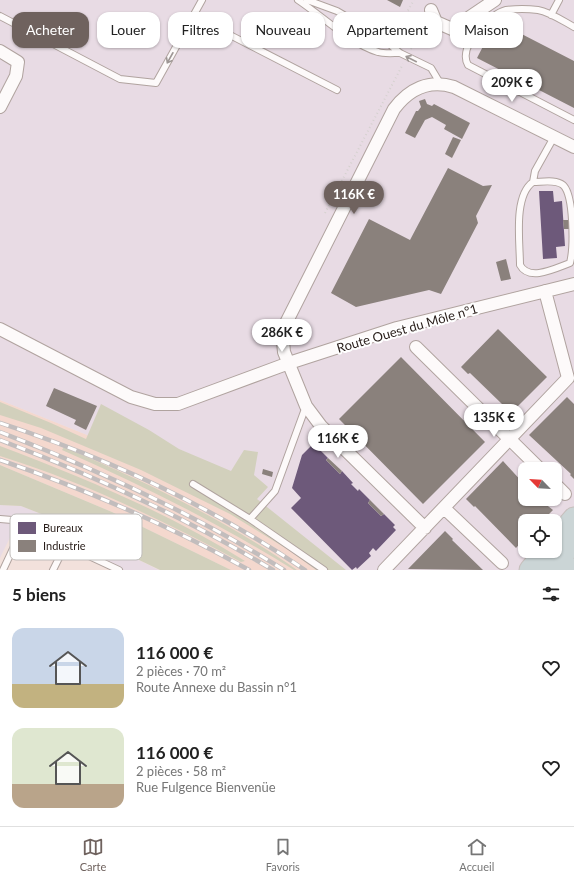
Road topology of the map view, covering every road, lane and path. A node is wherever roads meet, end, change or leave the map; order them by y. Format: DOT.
graph roads {
  1 [pos="202,0"];
  2 [pos="298,0"];
  3 [pos="307,0"];
  4 [pos="414,0"];
  5 [pos="495,0"];
  6 [pos="559,0"];
  7 [pos="431,10"];
  8 [pos="195,12"];
  9 [pos="551,15"];
  10 [pos="0,16"];
  11 [pos="574,27"];
  12 [pos="233,37"];
  13 [pos="175,48"];
  14 [pos="0,51"];
  15 [pos="400,53"];
  16 [pos="407,57"];
  17 [pos="440,83"];
  18 [pos="337,90"];
  19 [pos="0,107"];
  20 [pos="574,120"];
  21 [pos="554,137"];
  22 [pos="574,147"];
  23 [pos="533,182"];
  24 [pos="325,213"];
  25 [pos="574,225"];
  26 [pos="574,284"];
  27 [pos="545,291"];
  28 [pos="0,329"];
  29 [pos="416,347"];
  30 [pos="289,363"];
  31 [pos="571,378"];
  32 [pos="306,406"];
  33 [pos="510,438"];
  34 [pos="533,462"];
  35 [pos="193,484"];
  36 [pos="562,491"];
  37 [pos="565,494"];
  38 [pos="444,508"];
  39 [pos="574,518"];
  40 [pos="0,519"];
  41 [pos="250,519"];
  42 [pos="10,520"];
  43 [pos="425,528"];
  44 [pos="562,532"];
  45 [pos="574,541"];
  46 [pos="574,545"];
  47 [pos="10,556"];
  48 [pos="540,558"];
  49 [pos="58,560"];
  50 [pos="98,560"];
  51 [pos="502,563"];
  52 [pos="4,570"];
  53 [pos="53,570"];
  54 [pos="119,570"];
  55 [pos="324,570"];
  56 [pos="384,570"];
  57 [pos="530,570"];
  58 [pos="550,570"];
  59 [pos="556,570"];
  1 -- 8 [label="lane"];
  2 -- 15 [label="lane"];
  3 -- 15 [label="lane"];
  4 -- 16 [label="path"];
  5 -- 7 [label="street"];
  6 -- 9 [label="lane"];
  9 -- 11 [label="lane"];
  9 -- 20 [label="lane"];
  13 -- 10 [label="lane, one-way"];
  12 -- 18 [label="lane"];
  14 -- 19 [label="street"];
  15 -- 16 [label="lane"];
  17 -- 16 [label="lane, one-way"];
  16 -- 24 [label="path"];
  17 -- 21 [label="street"];
  17 -- 30 [label="street"];
  21 -- 22 [label="street"];
  21 -- 23 [label="lane"];
  23 -- 25 [label="lane"];
  23 -- 25 [label="lane"];
  26 -- 27 [label="street, Route Ouest du Môle n°1"];
  27 -- 30 [label="street, Route Ouest du Môle n°1"];
  27 -- 31 [label="street"];
  28 -- 30 [label="street, Route Ouest du Môle n°1"];
  29 -- 33 [label="street"];
  30 -- 32 [label="street"];
  31 -- 33 [label="street"];
  32 -- 41 [label="lane"];
  32 -- 43 [label="street"];
  33 -- 34 [label="street"];
  33 -- 38 [label="street"];
  35 -- 41 [label="lane"];
  36 -- 37 [label="street"];
  38 -- 43 [label="street"];
  38 -- 51 [label="street"];
  39 -- 44 [label="highway"];
  40 -- 42 [label="lane"];
  41 -- 55 [label="lane"];
  43 -- 56 [label="street"];
  45 -- 58 [label="highway"];
  46 -- 59 [label="highway"];
  47 -- 52 [label="lane"];
  48 -- 57 [label="highway"];
  49 -- 53 [label="lane"];
  50 -- 54 [label="lane"];
}
